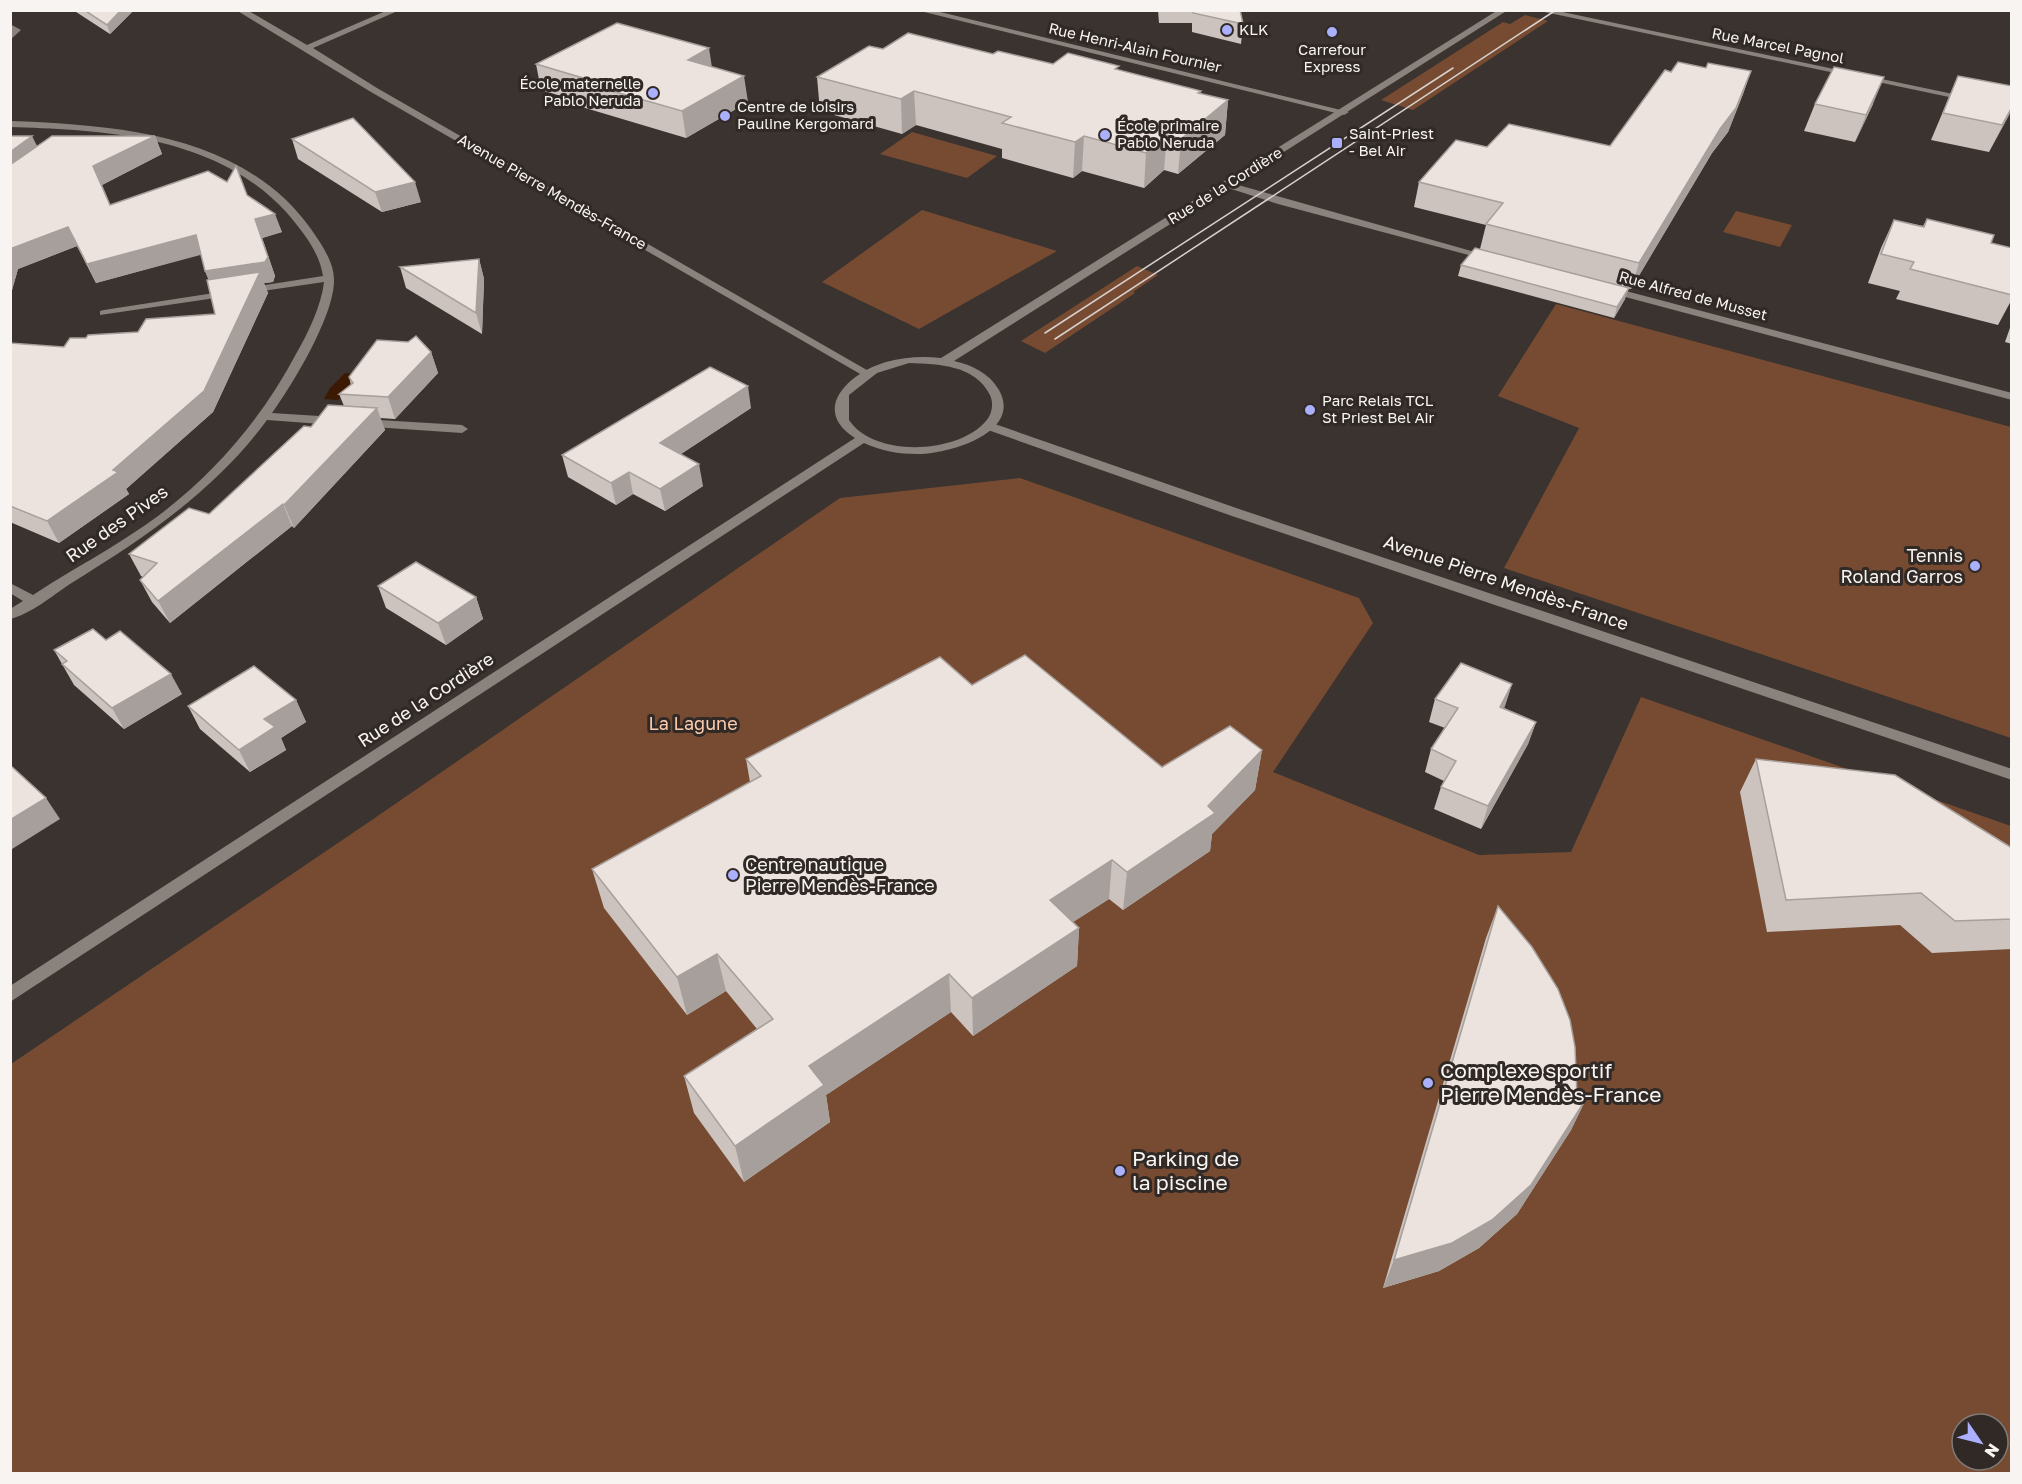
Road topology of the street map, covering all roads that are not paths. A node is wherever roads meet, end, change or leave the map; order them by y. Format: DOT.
graph roads {
  1 [pos="240,10"];
  2 [pos="396,10"];
  3 [pos="567,10"];
  4 [pos="593,10"];
  5 [pos="920,10"];
  6 [pos="1504,10"];
  7 [pos="1539,10"];
  8 [pos="10,27"];
  9 [pos="10,38"];
  10 [pos="307,48"];
  11 [pos="1978,100"];
  12 [pos="1344,112"];
  13 [pos="10,124"];
  14 [pos="1228,185"];
  15 [pos="1500,260"];
  16 [pos="329,278"];
  17 [pos="1591,285"];
  18 [pos="104,313"];
  19 [pos="945,361"];
  20 [pos="866,373"];
  21 [pos="2012,397"];
  22 [pos="263,416"];
  23 [pos="989,426"];
  24 [pos="462,429"];
  25 [pos="862,439"];
  26 [pos="10,587"];
  27 [pos="34,601"];
  28 [pos="10,615"];
  29 [pos="2012,775"];
  30 [pos="10,994"];
  1 -- 10 [label="street, Avenue Pierre Mendès-France"];
  2 -- 10 [label="street"];
  3 -- 4 [label="street"];
  5 -- 12 [label="street, Rue Henri-Alain Fournier"];
  6 -- 12 [label="street, Rue de la Cordière"];
  7 -- 11 [label="street, Rue Marcel Pagnol"];
  8 -- 9 [label="street"];
  10 -- 20 [label="street, Avenue Pierre Mendès-France"];
  12 -- 14 [label="street, Rue de la Cordière"];
  13 -- 16 [label="street, Rue des Pives"];
  14 -- 15 [label="street"];
  14 -- 19 [label="street, Rue de la Cordière"];
  16 -- 18 [label="street"];
  16 -- 22 [label="street, Rue des Pives"];
  17 -- 21 [label="street, Rue Alfred de Musset"];
  19 -- 20 [label="street"];
  19 -- 23 [label="street"];
  20 -- 25 [label="street"];
  22 -- 24 [label="street"];
  22 -- 27 [label="street, Rue des Pives"];
  23 -- 25 [label="street"];
  23 -- 29 [label="street, Avenue Pierre Mendès-France"];
  25 -- 30 [label="street, Rue de la Cordière"];
  26 -- 27 [label="street"];
  27 -- 28 [label="street, Rue des Pives"];
}
